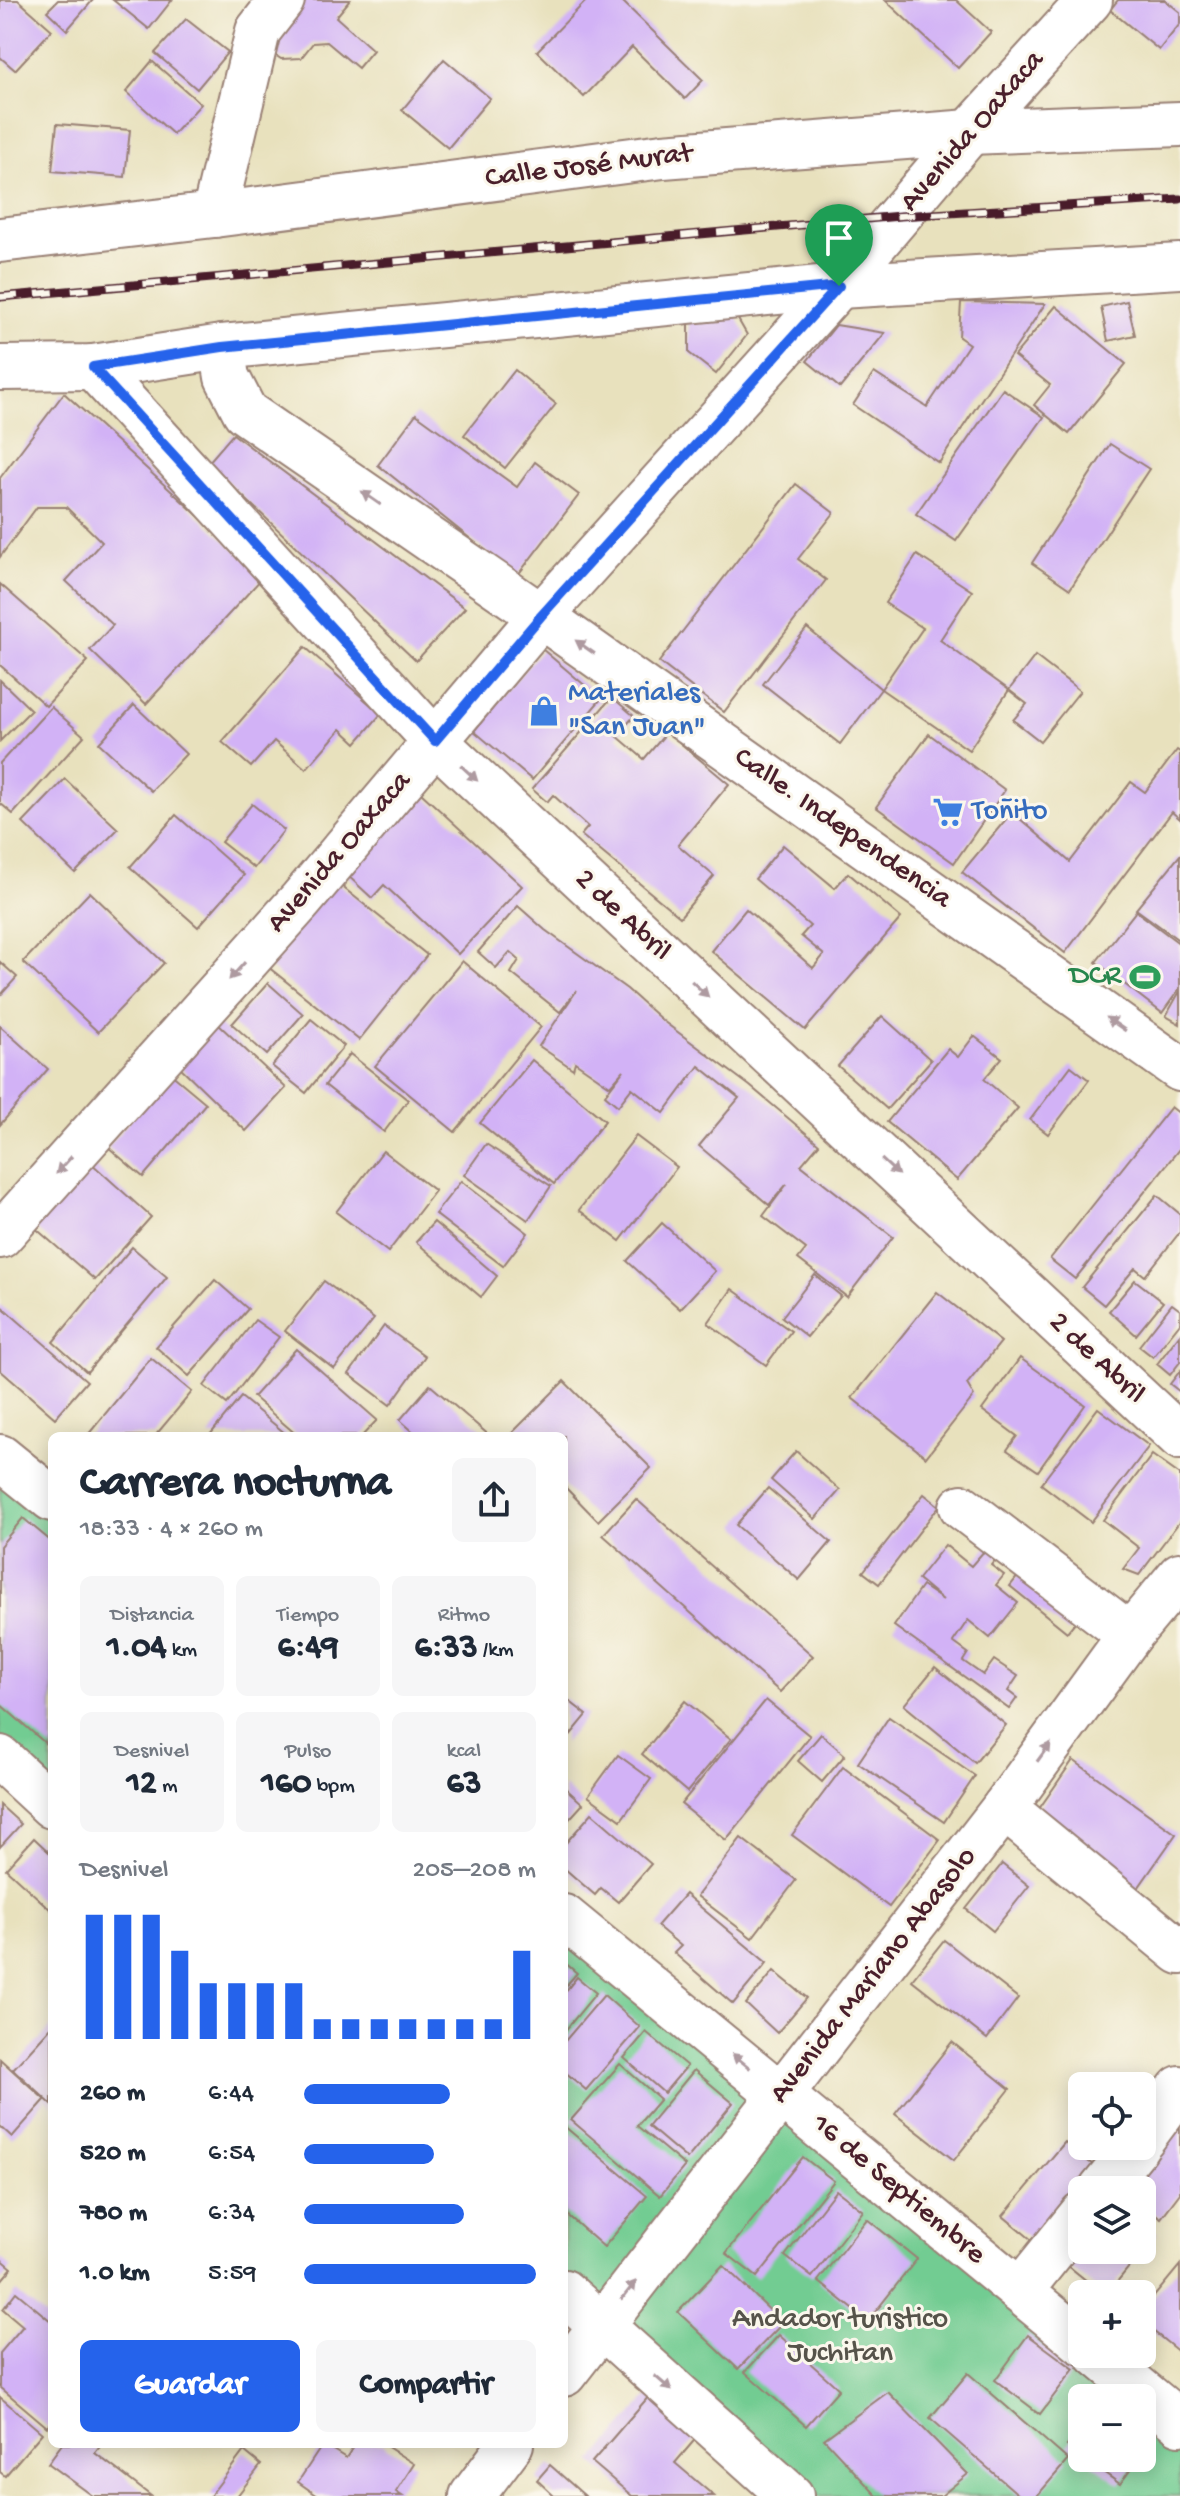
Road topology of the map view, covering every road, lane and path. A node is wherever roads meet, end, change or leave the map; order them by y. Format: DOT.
graph roads {
  1 [pos="274,4"];
  2 [pos="1078,5"];
  3 [pos="1180,124"];
  4 [pos="970,132"];
  5 [pos="214,215"];
  6 [pos="0,240"];
  7 [pos="1180,266"];
  8 [pos="839,286"];
  9 [pos="222,347"];
  10 [pos="93,367"];
  11 [pos="0,368"];
  12 [pos="541,616"];
  13 [pos="435,741"];
  14 [pos="1180,1069"];
  15 [pos="0,1236"];
  16 [pos="1180,1437"];
  17 [pos="0,1457"];
  18 [pos="48,1496"];
  19 [pos="962,1507"];
  20 [pos="1180,1575"];
  21 [pos="1130,1635"];
  22 [pos="0,1758"];
  23 [pos="48,1802"];
  24 [pos="1004,1808"];
  25 [pos="568,1920"];
  26 [pos="1180,1952"];
  27 [pos="1180,2088"];
  28 [pos="782,2094"];
  29 [pos="1156,2120"];
  30 [pos="1126,2160"];
  31 [pos="1112,2176"];
  32 [pos="1068,2231"];
  33 [pos="1020,2291"];
  34 [pos="568,2296"];
  35 [pos="600,2327"];
  36 [pos="1068,2330"];
  37 [pos="1114,2368"];
  38 [pos="568,2369"];
  39 [pos="1180,2423"];
  40 [pos="508,2448"];
  41 [pos="472,2496"];
  42 [pos="791,2496"];
  1 -- 5 [label="street"];
  2 -- 4 [label="street, Avenida Oaxaca"];
  3 -- 4 [label="street, Calle José Murat"];
  4 -- 5 [label="street, Calle José Murat"];
  4 -- 8 [label="street, Avenida Oaxaca"];
  5 -- 6 [label="street, Calle José Murat"];
  7 -- 8 [label="street"];
  8 -- 9 [label="street"];
  8 -- 12 [label="street, Avenida Oaxaca"];
  9 -- 10 [label="street"];
  12 -- 9 [label="street, Calle. Independencia, one-way"];
  10 -- 11 [label="street"];
  10 -- 13 [label="street, 2 de Abril"];
  12 -- 13 [label="street, Avenida Oaxaca"];
  14 -- 12 [label="street, Calle. Independencia, one-way"];
  13 -- 15 [label="street, Avenida Oaxaca, one-way"];
  13 -- 16 [label="street, 2 de Abril, one-way"];
  17 -- 18 [label="street"];
  19 -- 21 [label="street"];
  20 -- 21 [label="street, Avenida Mariano Abasolo"];
  24 -- 21 [label="street, Avenida Mariano Abasolo, one-way"];
  22 -- 23 [label="street"];
  24 -- 26 [label="street"];
  24 -- 28 [label="street, Avenida Mariano Abasolo"];
  28 -- 25 [label="street, 16 de Septiembre, one-way"];
  27 -- 29 [label="street"];
  28 -- 33 [label="street, 16 de Septiembre"];
  35 -- 28 [label="street, Avenida Mariano Abasolo, one-way"];
  30 -- 31 [label="street"];
  32 -- 33 [label="street"];
  33 -- 36 [label="street, 16 de Septiembre"];
  34 -- 35 [label="street"];
  35 -- 38 [label="street, Avenida Mariano Abasolo"];
  35 -- 42 [label="street, one-way"];
  37 -- 39 [label="street"];
  40 -- 41 [label="street"];
}
